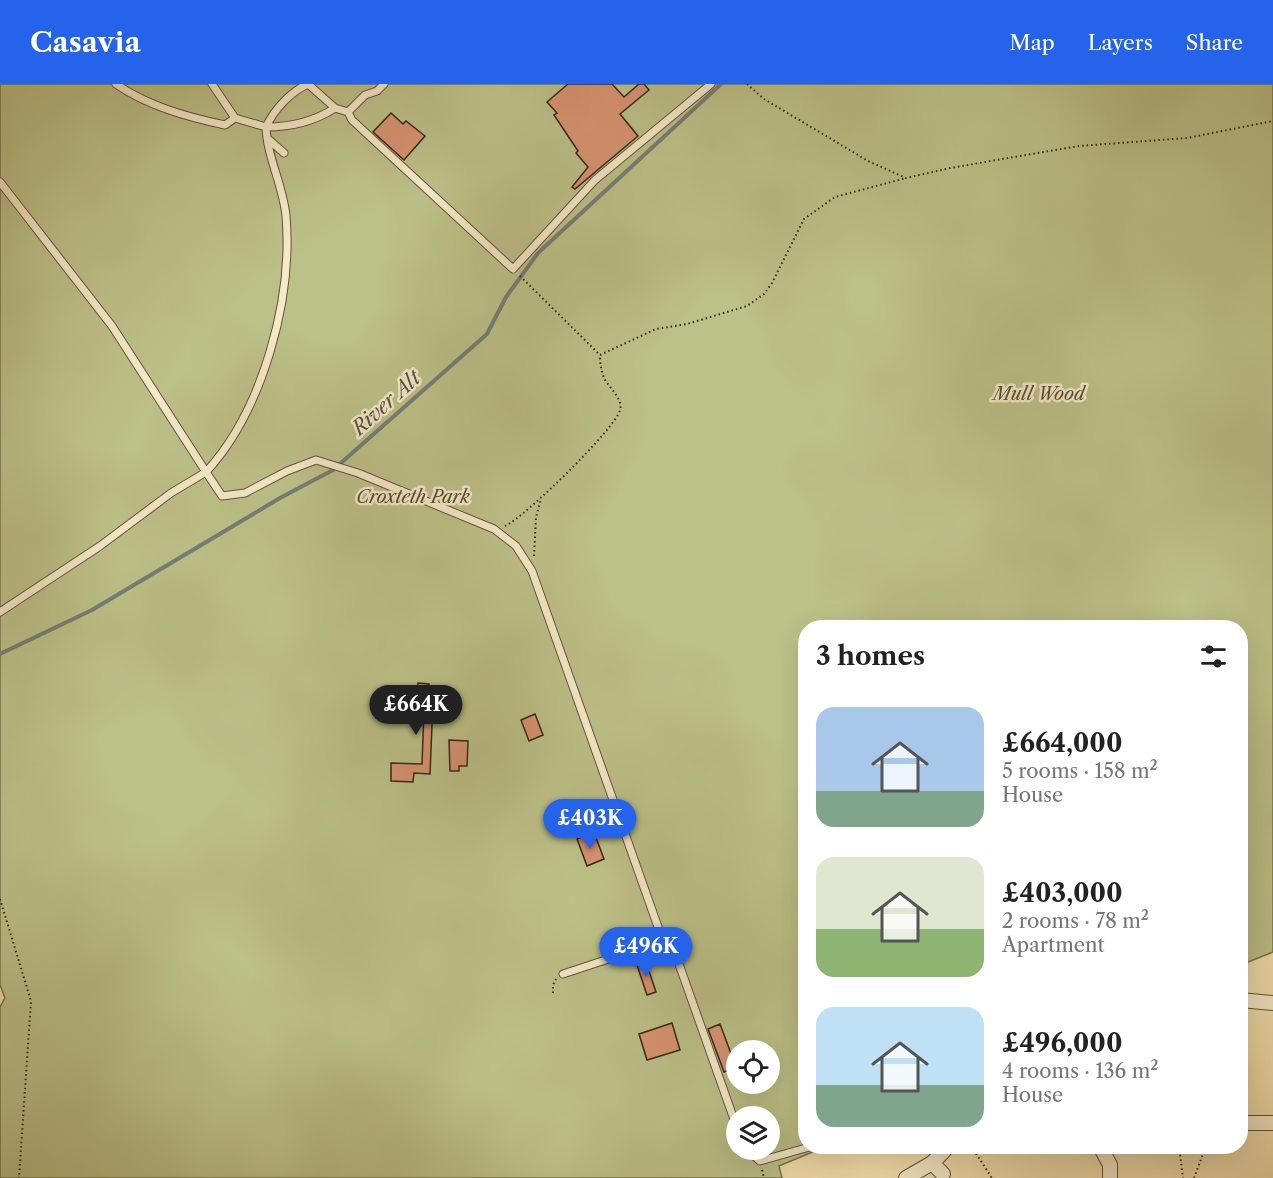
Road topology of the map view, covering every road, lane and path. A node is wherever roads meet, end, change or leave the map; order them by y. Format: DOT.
graph roads {
  1 [pos="116,84"];
  2 [pos="212,84"];
  3 [pos="384,84"];
  4 [pos="711,84"];
  5 [pos="747,84"];
  6 [pos="335,108"];
  7 [pos="348,112"];
  8 [pos="235,118"];
  9 [pos="1273,121"];
  10 [pos="266,127"];
  11 [pos="268,139"];
  12 [pos="284,153"];
  13 [pos="906,178"];
  14 [pos="0,182"];
  15 [pos="518,274"];
  16 [pos="600,355"];
  17 [pos="206,472"];
  18 [pos="541,499"];
  19 [pos="495,529"];
  20 [pos="532,571"];
  21 [pos="0,612"];
  22 [pos="0,899"];
  23 [pos="663,941"];
  24 [pos="562,974"];
  25 [pos="553,993"];
  26 [pos="1248,1001"];
  27 [pos="1273,1003"];
  28 [pos="729,1106"];
  29 [pos="1248,1123"];
  30 [pos="1273,1123"];
  31 [pos="798,1150"];
  32 [pos="941,1154"];
  33 [pos="976,1154"];
  34 [pos="1104,1154"];
  35 [pos="1180,1154"];
  36 [pos="1203,1154"];
  37 [pos="780,1155"];
  38 [pos="932,1163"];
  39 [pos="943,1174"];
  40 [pos="20,1178"];
  41 [pos="906,1178"];
  42 [pos="992,1178"];
  43 [pos="1110,1178"];
  44 [pos="1183,1178"];
  45 [pos="1194,1178"];
  1 -- 8 [label="lane"];
  2 -- 8 [label="lane"];
  3 -- 7 [label="lane"];
  4 -- 7 [label="lane"];
  5 -- 13 [label="path"];
  6 -- 7 [label="lane"];
  6 -- 10 [label="lane"];
  6 -- 10 [label="lane"];
  8 -- 10 [label="lane"];
  9 -- 13 [label="path"];
  10 -- 11 [label="lane"];
  11 -- 12 [label="lane"];
  11 -- 17 [label="lane"];
  13 -- 16 [label="path"];
  14 -- 17 [label="lane"];
  15 -- 16 [label="path"];
  16 -- 18 [label="path"];
  17 -- 19 [label="lane"];
  17 -- 21 [label="lane"];
  18 -- 19 [label="path"];
  18 -- 20 [label="path"];
  19 -- 20 [label="lane"];
  20 -- 23 [label="lane"];
  22 -- 40 [label="path"];
  23 -- 24 [label="lane"];
  23 -- 28 [label="lane"];
  24 -- 25 [label="path"];
  26 -- 27 [label="street"];
  29 -- 30 [label="street"];
  31 -- 37 [label="lane"];
  32 -- 38 [label="street"];
  33 -- 42 [label="path"];
  34 -- 43 [label="street"];
  35 -- 44 [label="path"];
  36 -- 45 [label="path"];
  38 -- 39 [label="street"];
  38 -- 41 [label="street"];
}
